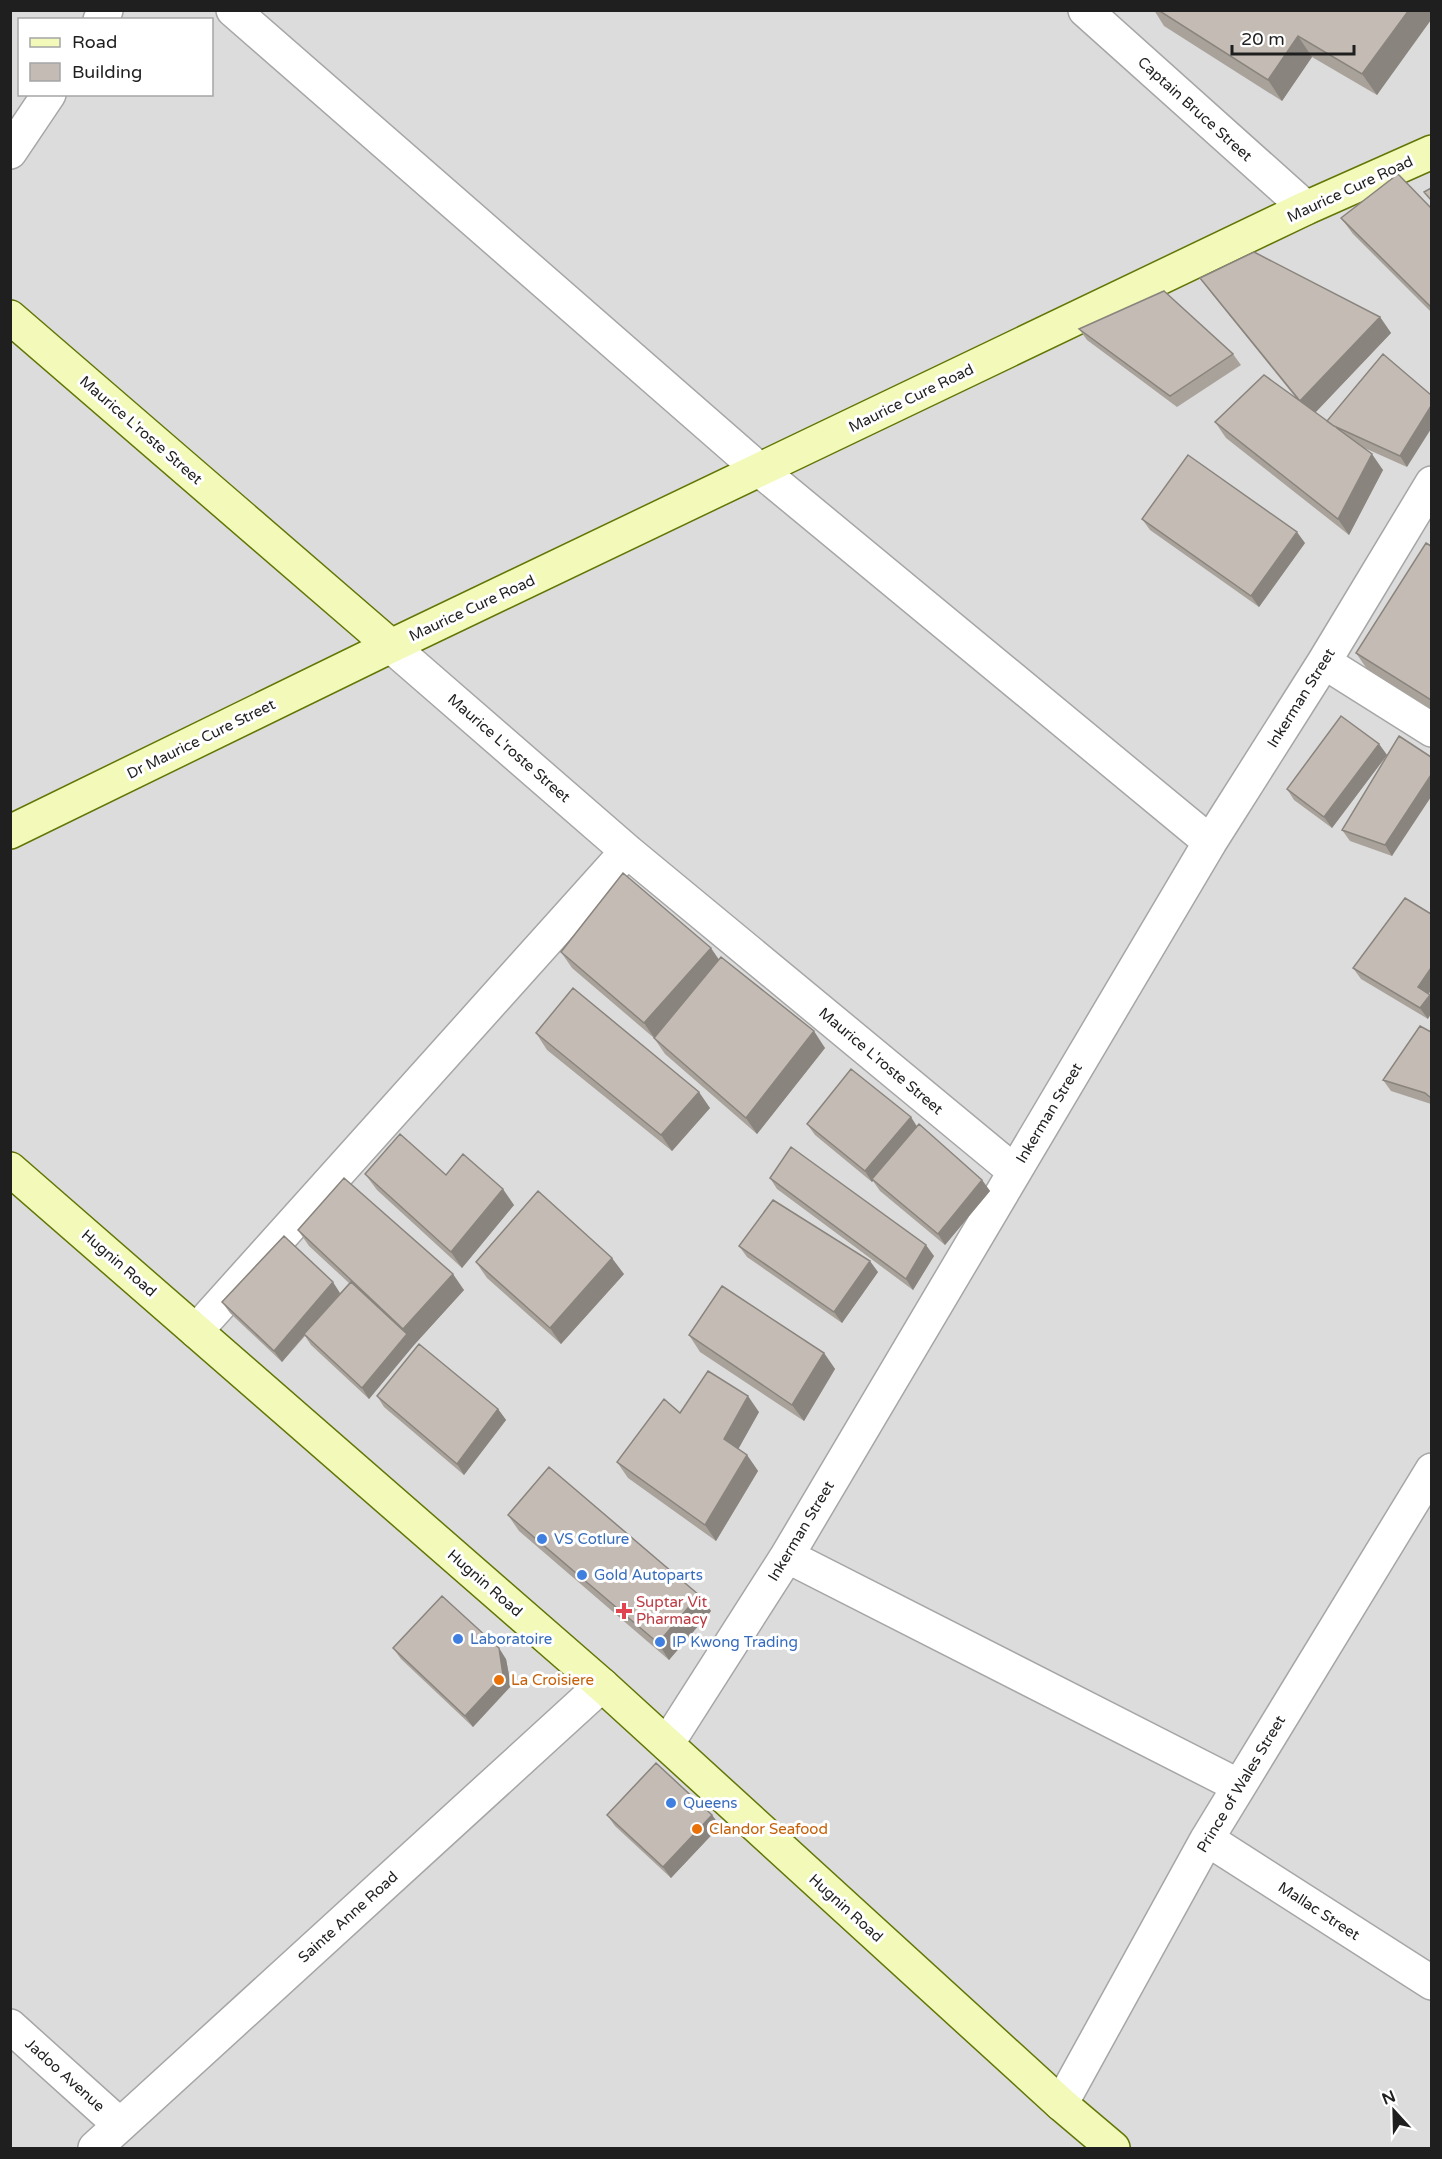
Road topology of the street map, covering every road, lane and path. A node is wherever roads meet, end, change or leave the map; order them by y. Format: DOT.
graph roads {
  1 [pos="233,10"];
  2 [pos="1085,10"];
  3 [pos="48,96"];
  4 [pos="10,152"];
  5 [pos="1431,152"];
  6 [pos="1306,208"];
  7 [pos="10,317"];
  8 [pos="761,471"];
  9 [pos="1431,483"];
  10 [pos="391,646"];
  11 [pos="1324,662"];
  12 [pos="1431,730"];
  13 [pos="10,832"];
  14 [pos="1210,842"];
  15 [pos="627,851"];
  16 [pos="10,1169"];
  17 [pos="1014,1171"];
  18 [pos="196,1331"];
  19 [pos="1431,1470"];
  20 [pos="787,1556"];
  21 [pos="602,1685"];
  22 [pos="667,1744"];
  23 [pos="1239,1786"];
  24 [pos="1208,1839"];
  25 [pos="1431,1983"];
  26 [pos="10,2026"];
  27 [pos="1061,2104"];
  28 [pos="120,2125"];
  29 [pos="95,2148"];
  30 [pos="1113,2148"];
  1 -- 8 [label="street"];
  2 -- 6 [label="street, Captain Bruce Street"];
  3 -- 4 [label="street"];
  5 -- 6 [label="main road, Maurice Cure Road"];
  6 -- 8 [label="main road, Maurice Cure Road"];
  7 -- 10 [label="main road, Maurice L'roste Street"];
  8 -- 10 [label="main road, Maurice Cure Road"];
  8 -- 14 [label="street"];
  9 -- 11 [label="street, Inkerman Street"];
  10 -- 13 [label="main road, Dr Maurice Cure Street"];
  10 -- 15 [label="street, Maurice L'roste Street"];
  11 -- 12 [label="street"];
  11 -- 14 [label="street, Inkerman Street"];
  14 -- 17 [label="street, Inkerman Street"];
  15 -- 17 [label="street, Maurice L'roste Street"];
  15 -- 18 [label="street"];
  16 -- 18 [label="main road, Hugnin Road"];
  17 -- 20 [label="street, Inkerman Street"];
  18 -- 21 [label="main road, Hugnin Road"];
  19 -- 23 [label="street, Prince of Wales Street"];
  20 -- 22 [label="street, Inkerman Street"];
  20 -- 23 [label="street"];
  21 -- 22 [label="main road, Hugnin Road"];
  21 -- 28 [label="street, Sainte Anne Road"];
  22 -- 27 [label="main road, Hugnin Road"];
  23 -- 24 [label="street, Prince of Wales Street"];
  24 -- 25 [label="street, Mallac Street"];
  24 -- 27 [label="street, Prince of Wales Street"];
  26 -- 28 [label="street, Jadoo Avenue"];
  27 -- 30 [label="main road, Hugnin Road"];
  28 -- 29 [label="street, Sainte Anne Road"];
}
